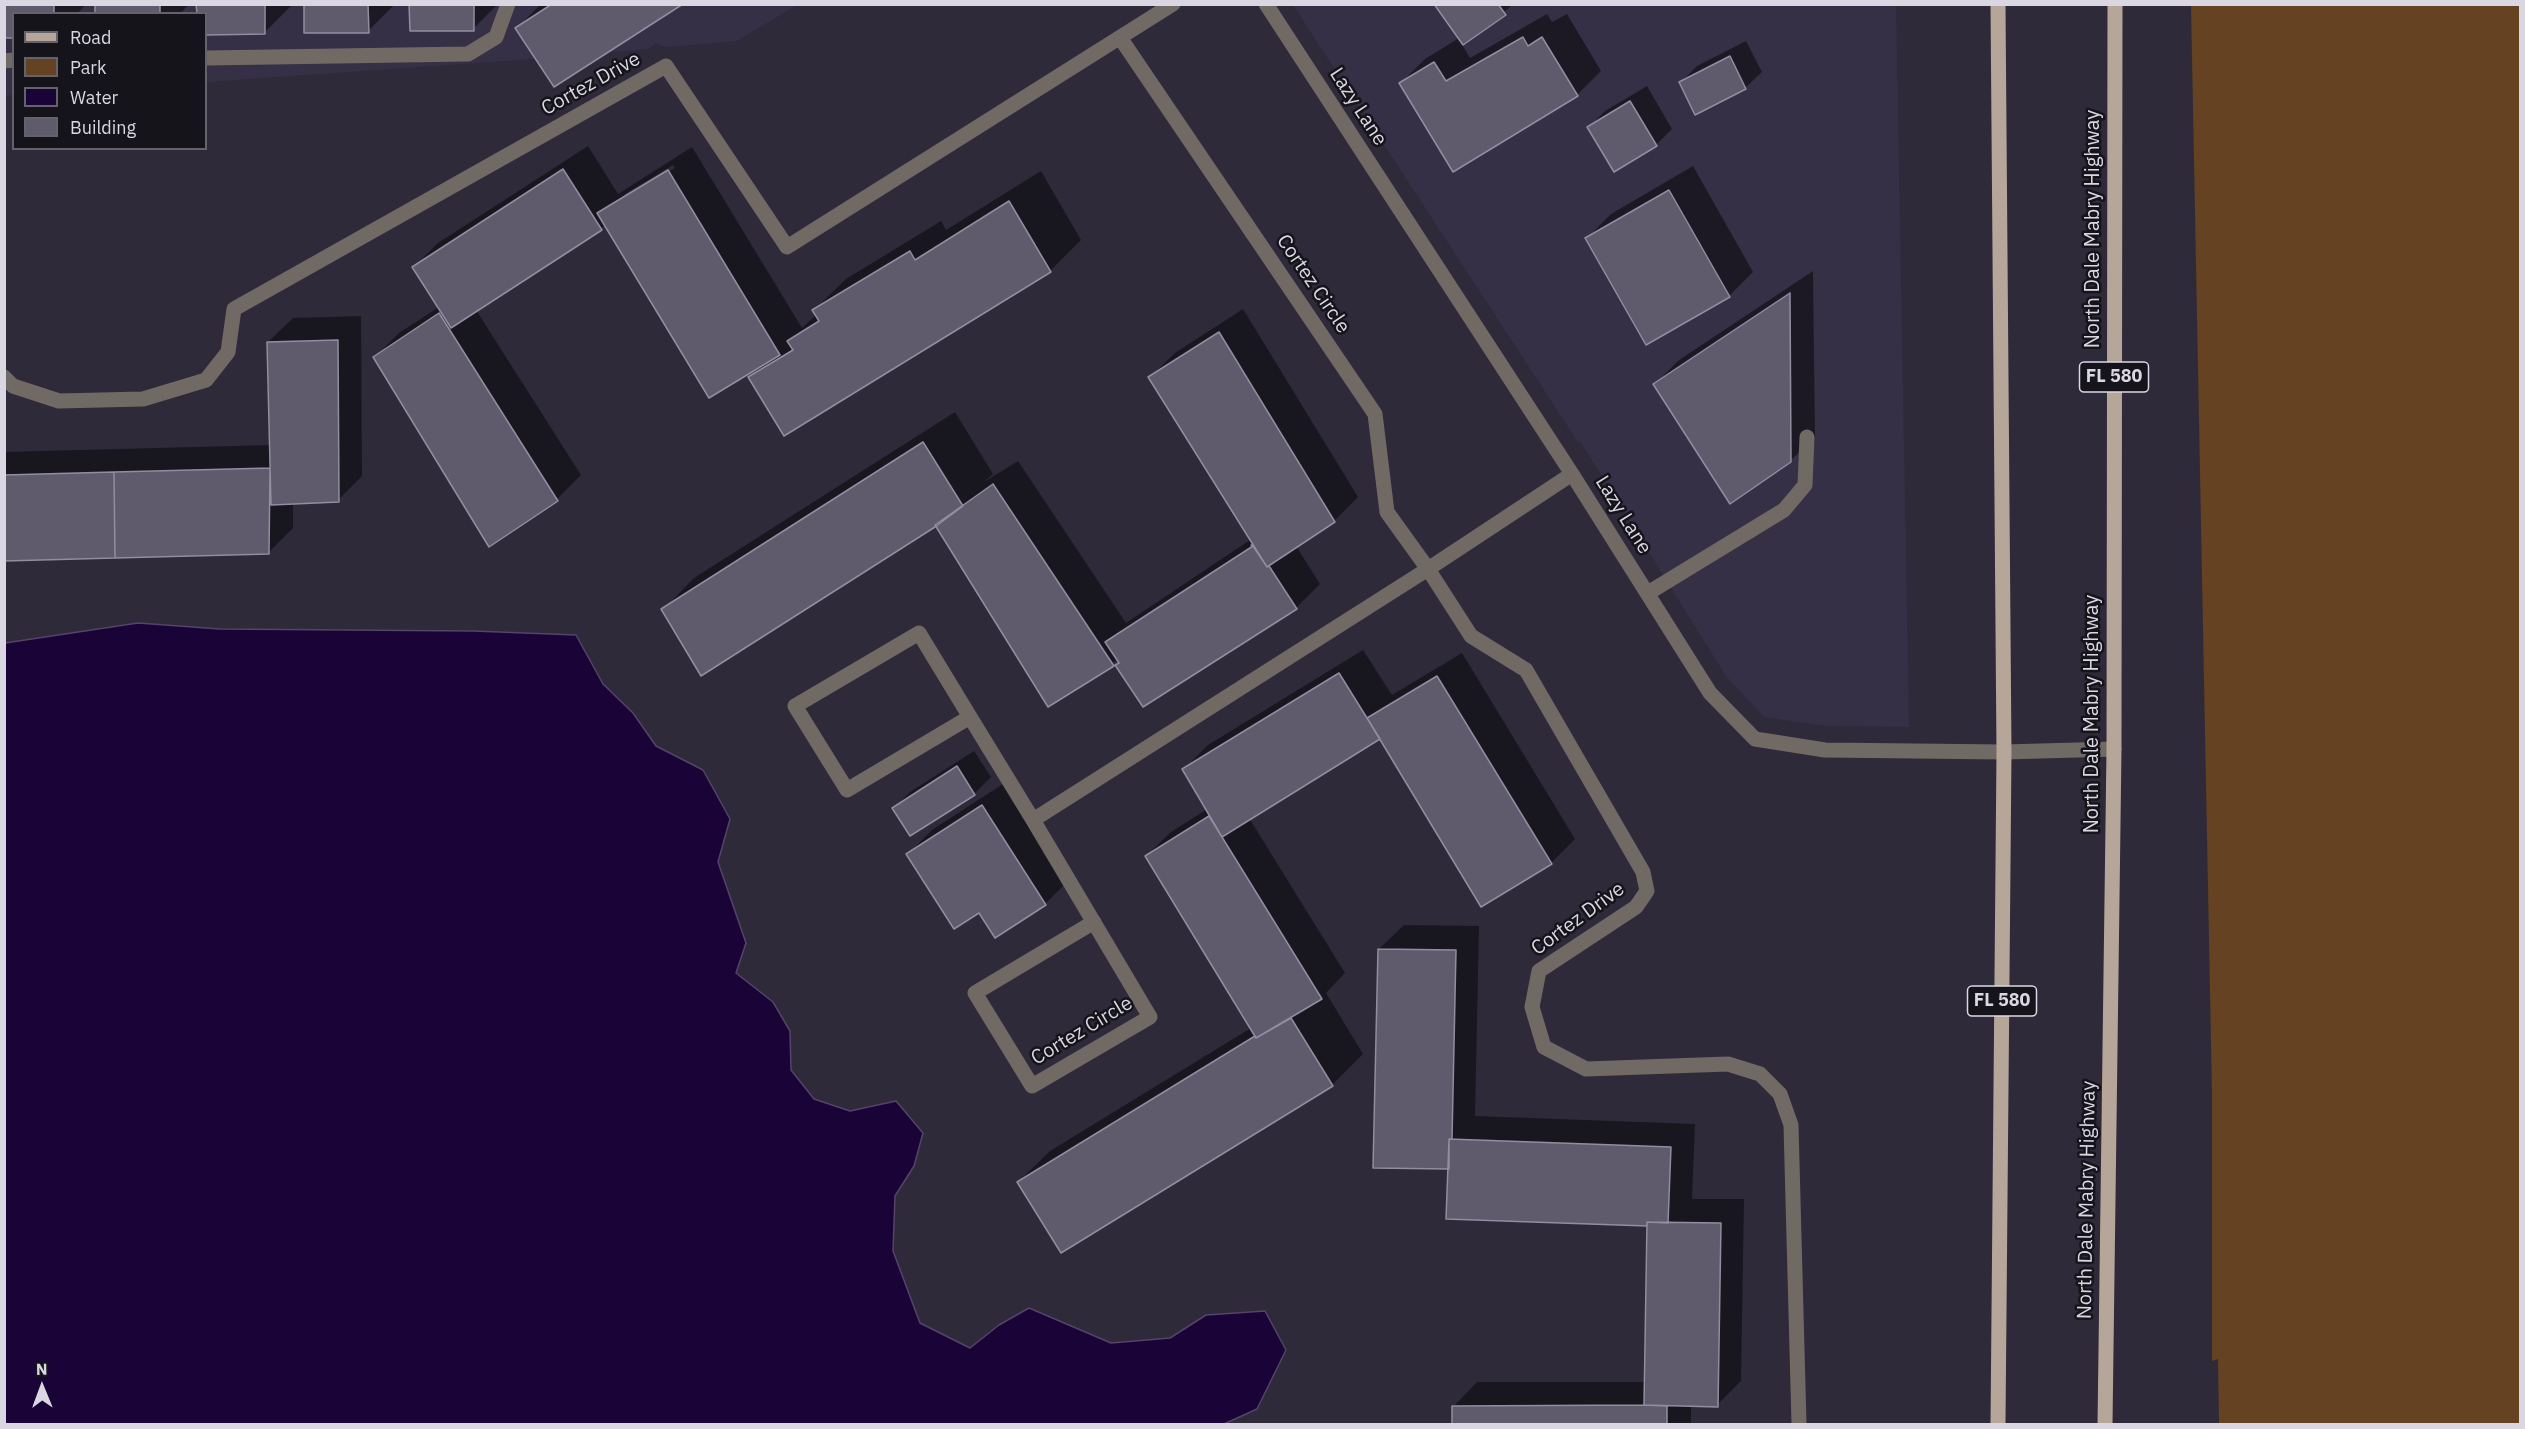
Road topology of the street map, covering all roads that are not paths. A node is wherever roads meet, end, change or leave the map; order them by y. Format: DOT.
graph roads {
  1 [pos="508,4"];
  2 [pos="1173,4"];
  3 [pos="1266,4"];
  4 [pos="1998,4"];
  5 [pos="2115,4"];
  6 [pos="1121,39"];
  7 [pos="207,58"];
  8 [pos="4,377"];
  9 [pos="1807,437"];
  10 [pos="1572,474"];
  11 [pos="1428,569"];
  12 [pos="1648,593"];
  13 [pos="970,717"];
  14 [pos="2114,749"];
  15 [pos="2004,752"];
  16 [pos="1033,820"];
  17 [pos="1094,922"];
  18 [pos="1799,1425"];
  19 [pos="1998,1425"];
  20 [pos="2104,1425"];
  1 -- 7 [label="street"];
  2 -- 6 [label="street, Cortez Drive"];
  3 -- 10 [label="street, Lazy Lane"];
  4 -- 15 [label="main road, FL 580"];
  5 -- 14 [label="main road, North Dale Mabry Highway / FL 580"];
  6 -- 8 [label="street, Cortez Drive"];
  6 -- 11 [label="street, Cortez Circle"];
  9 -- 12 [label="street"];
  10 -- 11 [label="street"];
  10 -- 12 [label="street, Lazy Lane"];
  11 -- 16 [label="street"];
  11 -- 18 [label="street, Cortez Drive"];
  12 -- 15 [label="street, Lazy Lane"];
  13 -- 13 [label="street, Cortez Circle"];
  13 -- 16 [label="street, Cortez Circle"];
  14 -- 15 [label="street, Lazy Lane"];
  14 -- 20 [label="main road, North Dale Mabry Highway / FL 580"];
  15 -- 19 [label="main road, FL 580"];
  16 -- 17 [label="street, Cortez Circle"];
  17 -- 17 [label="street, Cortez Circle"];
}
